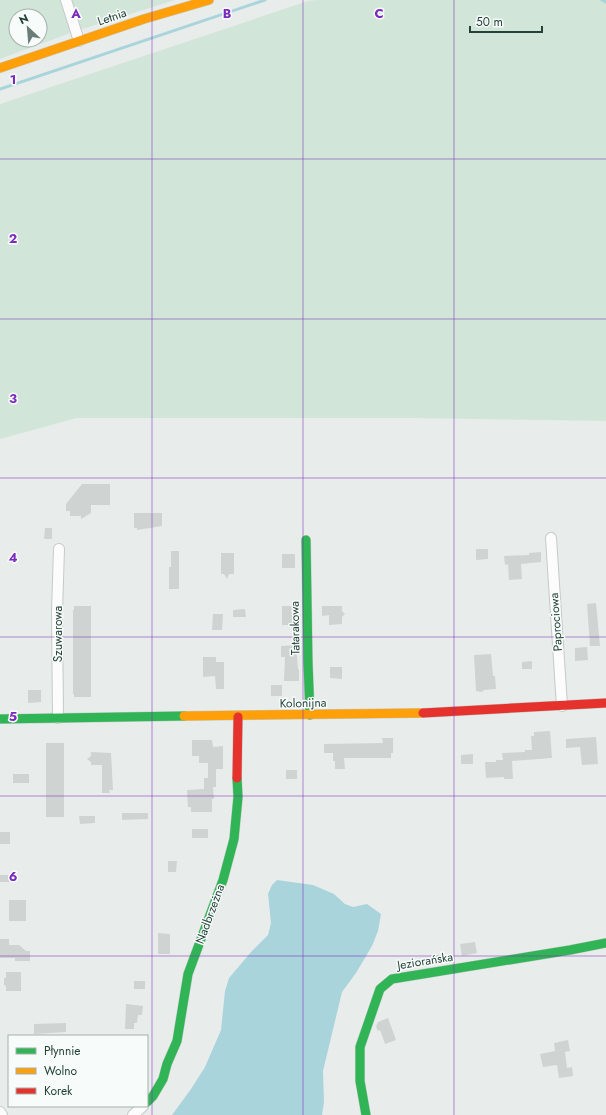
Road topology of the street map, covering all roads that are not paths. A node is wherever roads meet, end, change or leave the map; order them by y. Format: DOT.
graph roads {
  1 [pos="66,0"];
  2 [pos="209,0"];
  3 [pos="79,41"];
  4 [pos="0,68"];
  5 [pos="551,538"];
  6 [pos="306,540"];
  7 [pos="59,549"];
  8 [pos="606,703"];
  9 [pos="562,706"];
  10 [pos="310,715"];
  11 [pos="238,717"];
  12 [pos="58,718"];
  13 [pos="0,719"];
  14 [pos="606,943"];
  15 [pos="148,1101"];
  16 [pos="142,1107"];
  17 [pos="0,1112"];
  18 [pos="2,1115"];
  19 [pos="133,1115"];
  20 [pos="366,1115"];
  1 -- 3 [label="street"];
  2 -- 3 [label="street, Letnia"];
  3 -- 4 [label="street, Letnia"];
  5 -- 9 [label="street, Paprociowa"];
  6 -- 10 [label="street, Tatarakowa"];
  7 -- 12 [label="street, Szuwarowa"];
  8 -- 9 [label="street, Kolonijna"];
  9 -- 10 [label="street, Kolonijna"];
  10 -- 11 [label="street, Kolonijna"];
  11 -- 12 [label="street, Kolonijna"];
  11 -- 15 [label="street, Nadbrzeżna"];
  12 -- 13 [label="street, Kolonijna"];
  14 -- 20 [label="street, Jeziorańska"];
  16 -- 19 [label="street"];
  17 -- 18 [label="street"];
}
